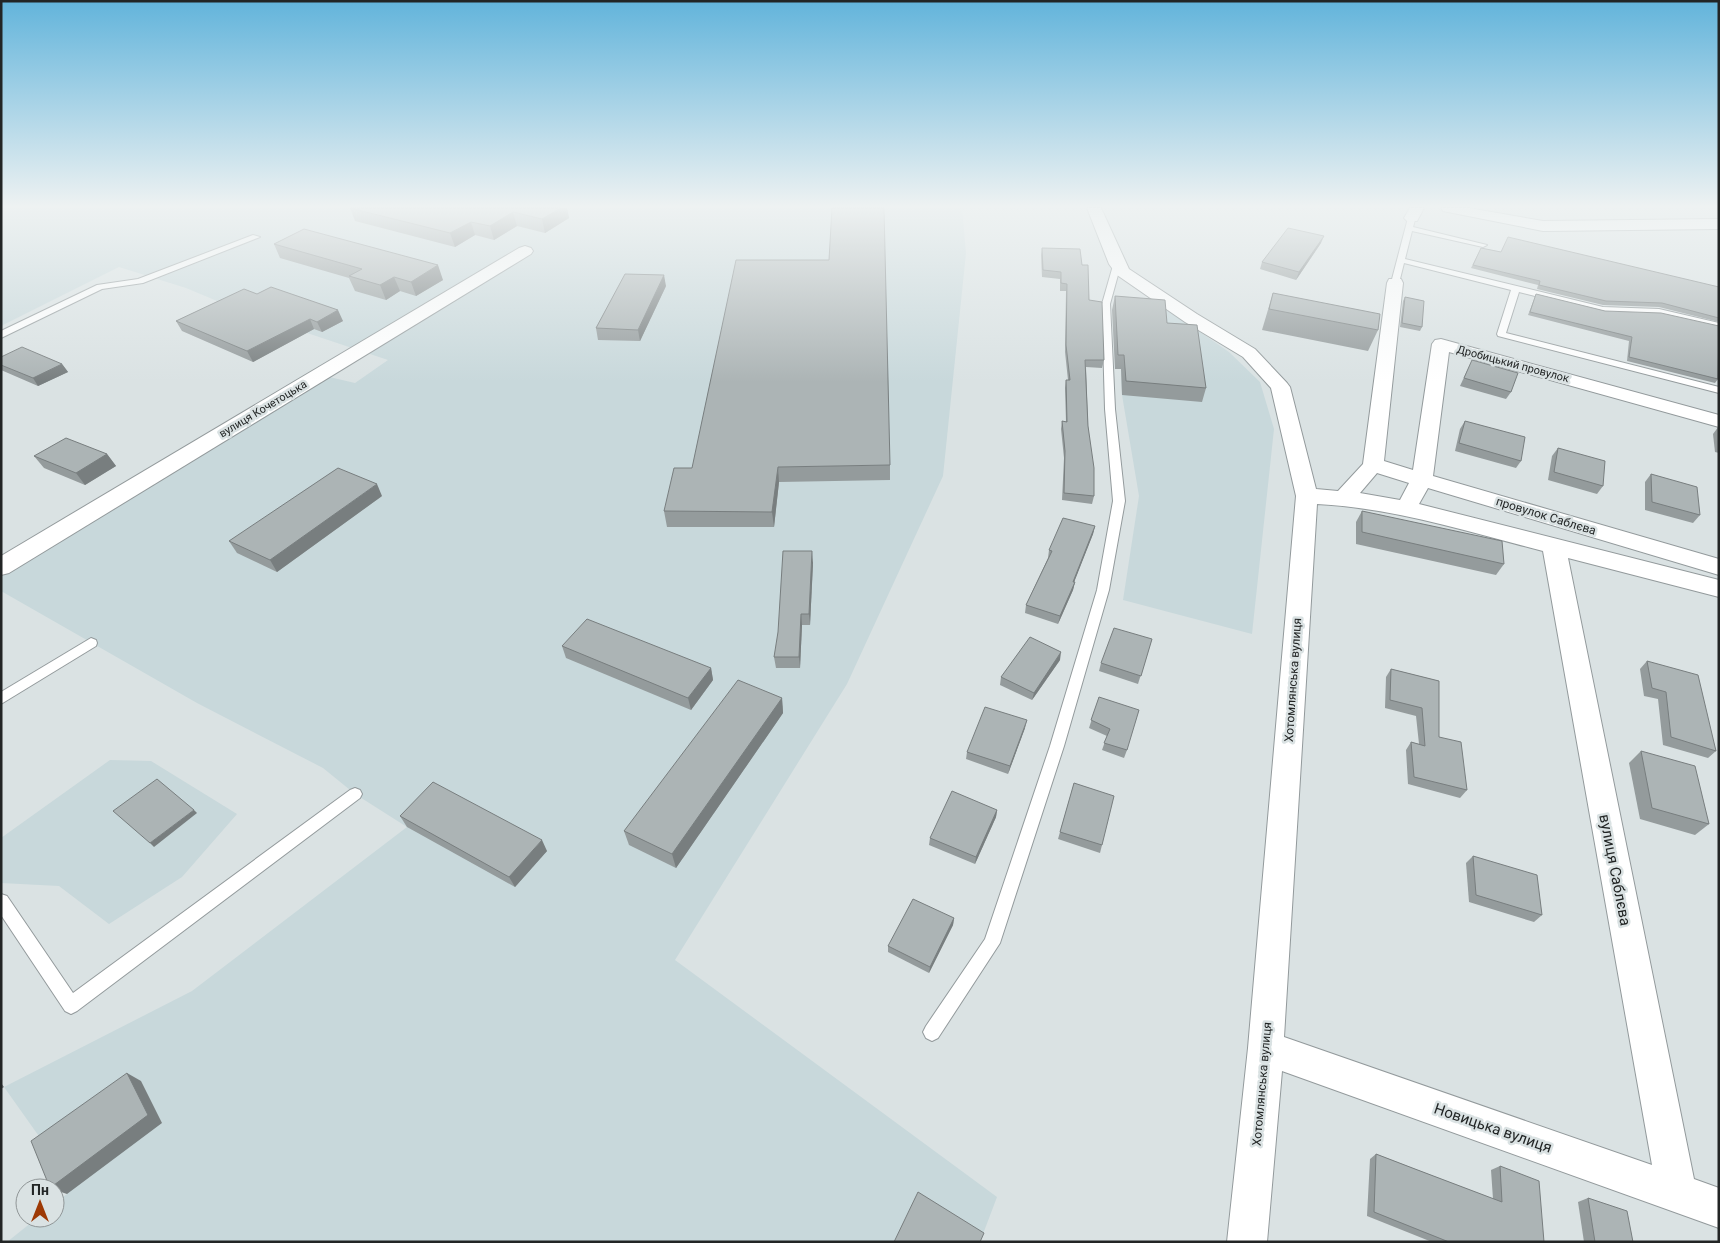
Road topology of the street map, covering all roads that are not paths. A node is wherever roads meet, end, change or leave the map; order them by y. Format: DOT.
graph roads {
  1 [pos="181,266"];
  2 [pos="500,266"];
  3 [pos="1116,266"];
  4 [pos="1119,266"];
  5 [pos="1399,266"];
  6 [pos="1426,266"];
  7 [pos="1395,283"];
  8 [pos="1516,288"];
  9 [pos="1719,326"];
  10 [pos="1,335"];
  11 [pos="1719,390"];
  12 [pos="1719,421"];
  13 [pos="1373,465"];
  14 [pos="1422,479"];
  15 [pos="1307,496"];
  16 [pos="1344,498"];
  17 [pos="1406,508"];
  18 [pos="1554,546"];
  19 [pos="1,566"];
  20 [pos="1719,567"];
  21 [pos="1719,589"];
  22 [pos="91,643"];
  23 [pos="1,699"];
  24 [pos="355,794"];
  25 [pos="1,901"];
  26 [pos="932,1032"];
  27 [pos="1266,1048"];
  28 [pos="1677,1194"];
  29 [pos="1719,1208"];
  30 [pos="1247,1242"];
  1 -- 10 [label="lane"];
  2 -- 19 [label="street, вулиця Кочетоцька"];
  3 -- 26 [label="lane"];
  4 -- 15 [label="street, Хотомлянська вулиця"];
  5 -- 7 [label="lane"];
  6 -- 8 [label="lane"];
  7 -- 13 [label="street"];
  8 -- 9 [label="lane"];
  8 -- 11 [label="lane"];
  12 -- 14 [label="street, Дробицький провулок"];
  13 -- 14 [label="street, провулок Саблєва"];
  13 -- 16 [label="street"];
  14 -- 17 [label="street, Дробицький провулок"];
  14 -- 20 [label="street, провулок Саблєва"];
  15 -- 16 [label="street"];
  15 -- 27 [label="street, Хотомлянська вулиця"];
  16 -- 17 [label="street"];
  17 -- 18 [label="street"];
  18 -- 21 [label="street"];
  18 -- 28 [label="street, вулиця Саблєва"];
  22 -- 23 [label="lane"];
  24 -- 25 [label="lane"];
  27 -- 28 [label="street, Новицька вулиця"];
  27 -- 30 [label="street, Хотомлянська вулиця"];
  28 -- 29 [label="street, Новицька вулиця"];
}
